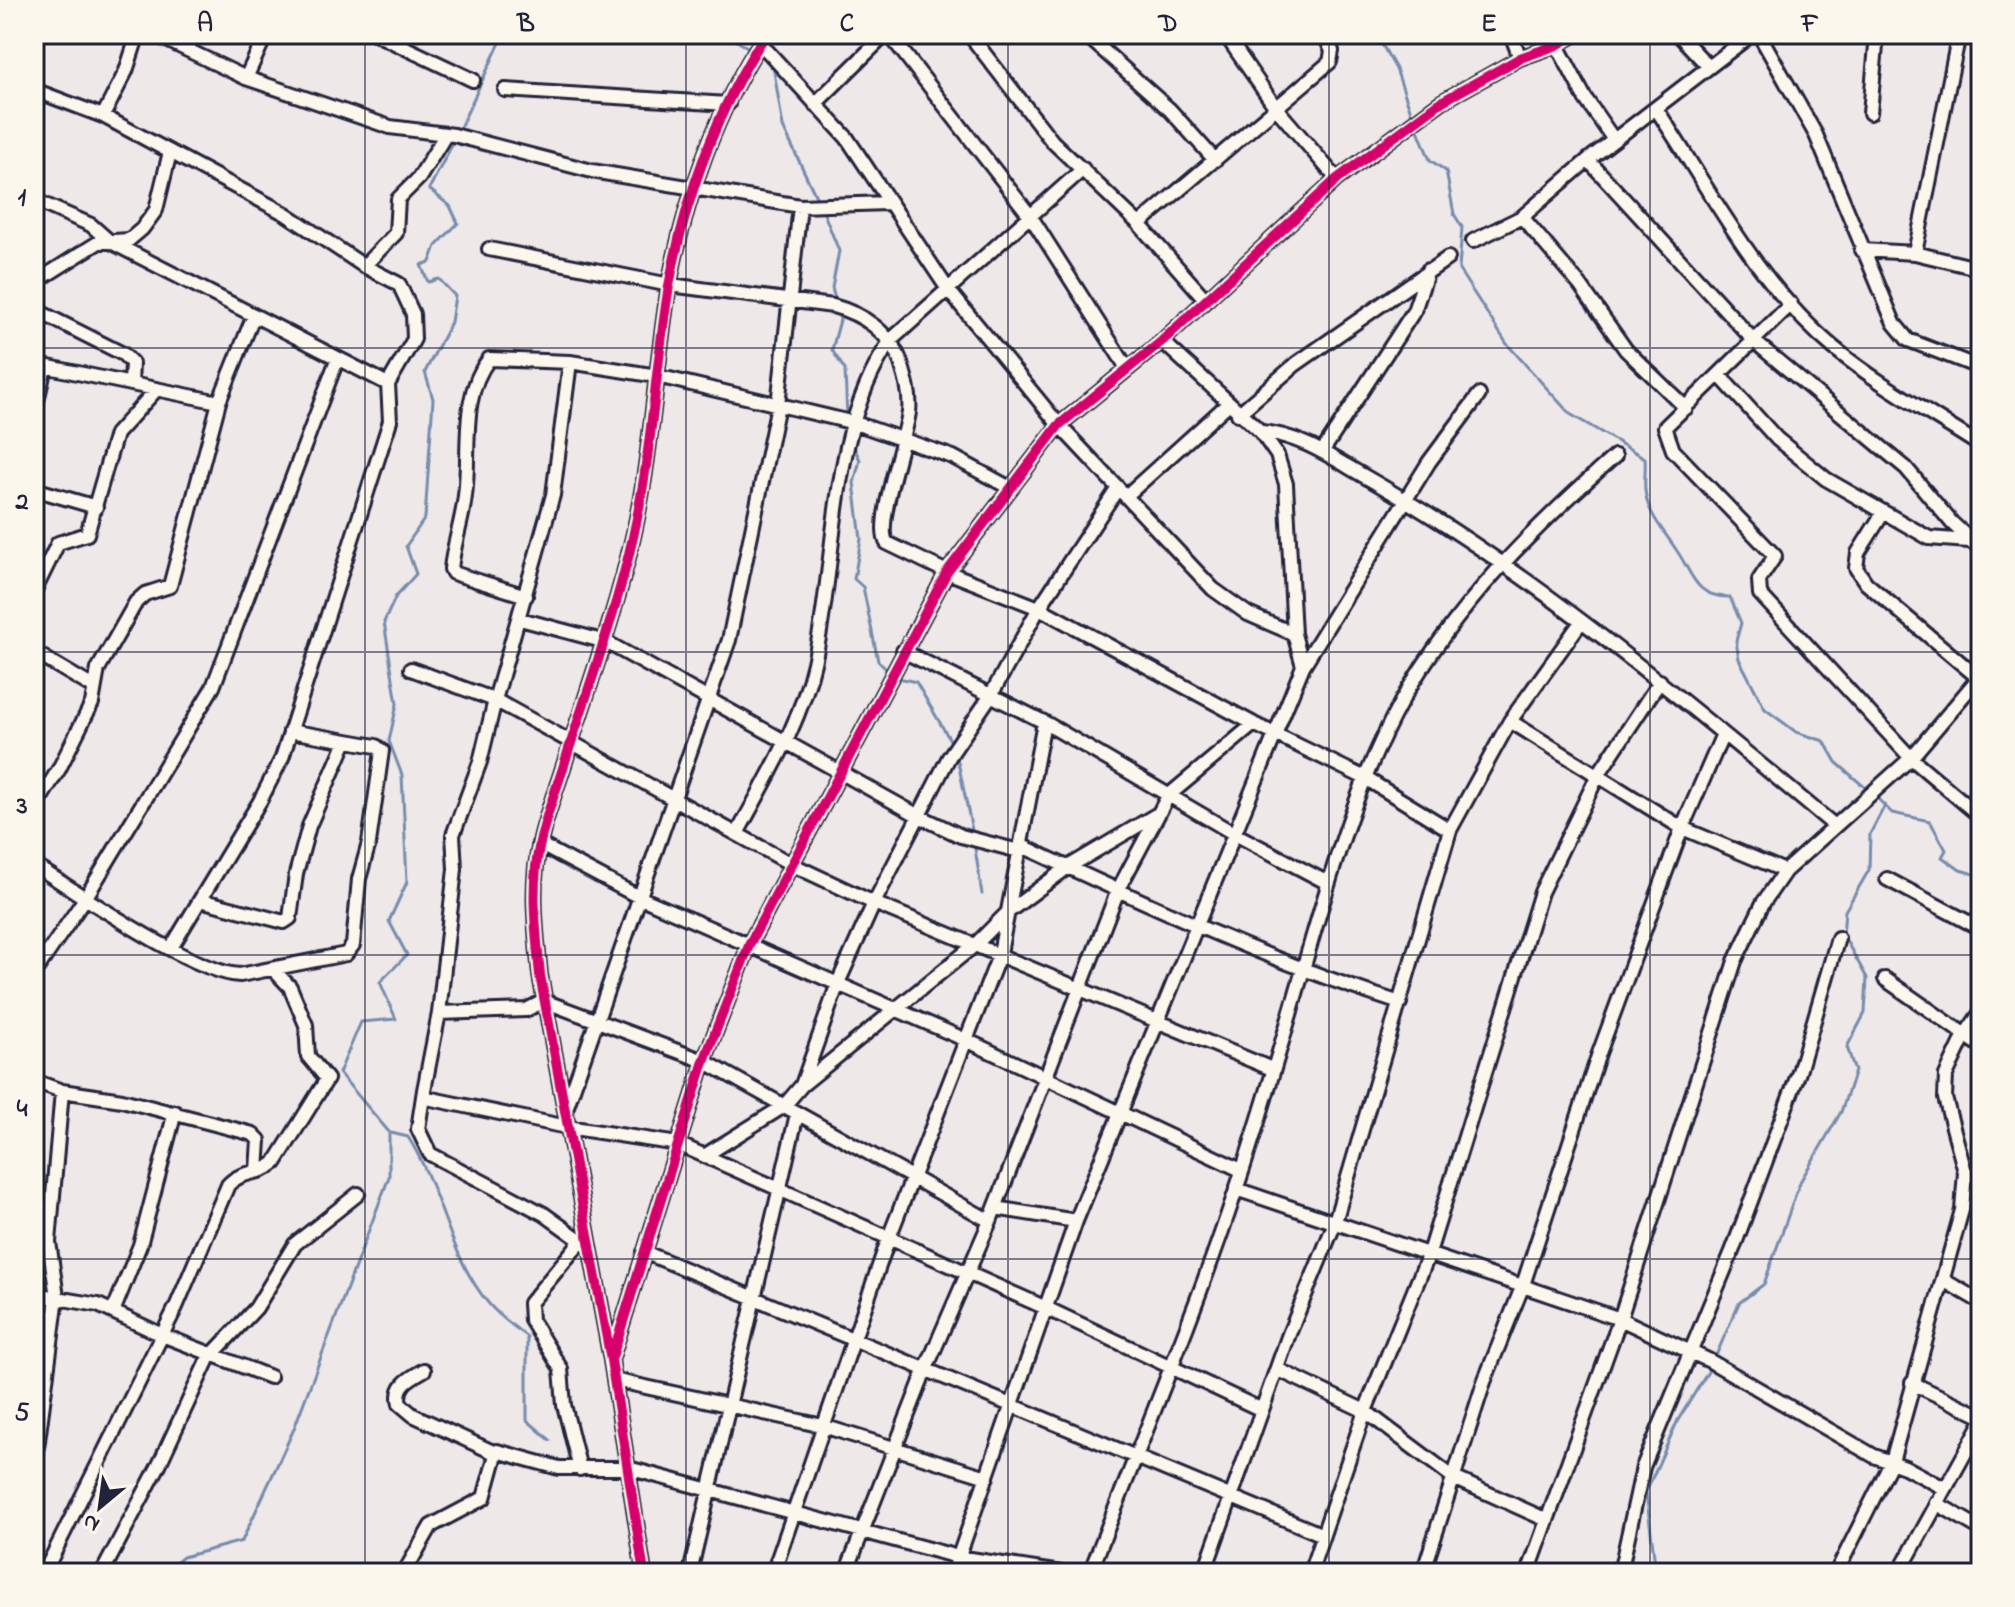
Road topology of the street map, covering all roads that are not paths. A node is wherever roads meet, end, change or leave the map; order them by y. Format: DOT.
graph roads {
  1 [pos="138,34"];
  2 [pos="154,34"];
  3 [pos="266,34"];
  4 [pos="376,34"];
  5 [pos="888,34"];
  6 [pos="969,34"];
  7 [pos="1085,34"];
  8 [pos="1225,34"];
  9 [pos="1324,34"];
  10 [pos="1511,34"];
  11 [pos="1576,34"];
  12 [pos="1678,34"];
  13 [pos="1752,34"];
  14 [pos="1759,34"];
  15 [pos="1877,34"];
  16 [pos="1959,34"];
  17 [pos="763,39"];
  18 [pos="1557,45"];
  19 [pos="1520,58"];
  20 [pos="1709,67"];
  21 [pos="246,78"];
  22 [pos="473,80"];
  23 [pos="34,90"];
  24 [pos="505,90"];
  25 [pos="728,104"];
  26 [pos="815,104"];
  27 [pos="1276,108"];
  28 [pos="1657,110"];
  29 [pos="1870,113"];
  30 [pos="103,116"];
  31 [pos="455,136"];
  32 [pos="1614,140"];
  33 [pos="170,152"];
  34 [pos="1215,160"];
  35 [pos="1588,160"];
  36 [pos="1083,169"];
  37 [pos="1337,179"];
  38 [pos="693,188"];
  39 [pos="34,200"];
  40 [pos="887,203"];
  41 [pos="800,206"];
  42 [pos="1031,217"];
  43 [pos="1522,217"];
  44 [pos="1139,224"];
  45 [pos="109,241"];
  46 [pos="1473,241"];
  47 [pos="489,249"];
  48 [pos="1861,250"];
  49 [pos="1915,253"];
  50 [pos="1448,258"];
  51 [pos="364,266"];
  52 [pos="1981,269"];
  53 [pos="1428,270"];
  54 [pos="34,283"];
  55 [pos="670,285"];
  56 [pos="949,291"];
  57 [pos="1206,300"];
  58 [pos="788,303"];
  59 [pos="1791,304"];
  60 [pos="34,309"];
  61 [pos="254,315"];
  62 [pos="891,340"];
  63 [pos="1162,341"];
  64 [pos="1755,342"];
  65 [pos="337,360"];
  66 [pos="570,362"];
  67 [pos="40,365"];
  68 [pos="1127,368"];
  69 [pos="1981,368"];
  70 [pos="657,376"];
  71 [pos="1720,376"];
  72 [pos="131,384"];
  73 [pos="388,384"];
  74 [pos="156,390"];
  75 [pos="1479,395"];
  76 [pos="219,402"];
  77 [pos="778,405"];
  78 [pos="1686,408"];
  79 [pos="1233,409"];
  80 [pos="34,414"];
  81 [pos="855,423"];
  82 [pos="1059,425"];
  83 [pos="1261,432"];
  84 [pos="903,441"];
  85 [pos="1981,446"];
  86 [pos="1322,452"];
  87 [pos="1615,456"];
  88 [pos="1010,488"];
  89 [pos="34,489"];
  90 [pos="1122,492"];
  91 [pos="1405,499"];
  92 [pos="96,507"];
  93 [pos="1883,513"];
  94 [pos="1969,541"];
  95 [pos="1981,550"];
  96 [pos="1501,564"];
  97 [pos="947,572"];
  98 [pos="34,592"];
  99 [pos="526,596"];
  100 [pos="1039,608"];
  101 [pos="520,619"];
  102 [pos="1581,622"];
  103 [pos="1294,634"];
  104 [pos="606,642"];
  105 [pos="903,651"];
  106 [pos="34,652"];
  107 [pos="1303,666"];
  108 [pos="411,669"];
  109 [pos="1980,678"];
  110 [pos="1660,681"];
  111 [pos="93,687"];
  112 [pos="991,695"];
  113 [pos="707,697"];
  114 [pos="495,700"];
  115 [pos="1510,721"];
  116 [pos="1044,722"];
  117 [pos="1254,724"];
  118 [pos="290,731"];
  119 [pos="1276,732"];
  120 [pos="1723,734"];
  121 [pos="346,741"];
  122 [pos="571,741"];
  123 [pos="786,742"];
  124 [pos="1911,758"];
  125 [pos="838,772"];
  126 [pos="1598,775"];
  127 [pos="1365,778"];
  128 [pos="1168,796"];
  129 [pos="672,799"];
  130 [pos="34,809"];
  131 [pos="1159,813"];
  132 [pos="919,816"];
  133 [pos="1981,817"];
  134 [pos="1835,826"];
  135 [pos="1682,828"];
  136 [pos="1450,830"];
  137 [pos="1233,833"];
  138 [pos="737,834"];
  139 [pos="539,844"];
  140 [pos="1020,848"];
  141 [pos="791,864"];
  142 [pos="34,865"];
  143 [pos="1068,867"];
  144 [pos="1785,871"];
  145 [pos="1887,879"];
  146 [pos="1326,882"];
  147 [pos="1118,890"];
  148 [pos="86,897"];
  149 [pos="639,897"];
  150 [pos="200,900"];
  151 [pos="874,903"];
  152 [pos="1008,912"];
  153 [pos="1196,927"];
  154 [pos="1981,929"];
  155 [pos="1838,938"];
  156 [pos="750,943"];
  157 [pos="976,944"];
  158 [pos="171,948"];
  159 [pos="1000,953"];
  160 [pos="273,969"];
  161 [pos="1302,972"];
  162 [pos="34,973"];
  163 [pos="1885,979"];
  164 [pos="838,983"];
  165 [pos="1078,989"];
  166 [pos="544,1001"];
  167 [pos="1400,1003"];
  168 [pos="896,1009"];
  169 [pos="1981,1012"];
  170 [pos="439,1013"];
  171 [pos="596,1018"];
  172 [pos="1157,1021"];
  173 [pos="1965,1035"];
  174 [pos="966,1040"];
  175 [pos="1981,1046"];
  176 [pos="704,1061"];
  177 [pos="1272,1069"];
  178 [pos="1044,1079"];
  179 [pos="34,1081"];
  180 [pos="802,1085"];
  181 [pos="424,1090"];
  182 [pos="62,1091"];
  183 [pos="784,1106"];
  184 [pos="175,1112"];
  185 [pos="565,1112"];
  186 [pos="797,1114"];
  187 [pos="1121,1115"];
  188 [pos="567,1127"];
  189 [pos="678,1144"];
  190 [pos="704,1156"];
  191 [pos="1241,1170"];
  192 [pos="257,1171"];
  193 [pos="1965,1172"];
  194 [pos="911,1178"];
  195 [pos="1981,1180"];
  196 [pos="1236,1189"];
  197 [pos="780,1190"];
  198 [pos="358,1194"];
  199 [pos="995,1208"];
  200 [pos="990,1221"];
  201 [pos="1076,1221"];
  202 [pos="1334,1225"];
  203 [pos="888,1240"];
  204 [pos="585,1244"];
  205 [pos="644,1252"];
  206 [pos="1428,1256"];
  207 [pos="967,1275"];
  208 [pos="1943,1280"];
  209 [pos="1523,1285"];
  210 [pos="34,1294"];
  211 [pos="756,1296"];
  212 [pos="57,1297"];
  213 [pos="1981,1302"];
  214 [pos="1046,1308"];
  215 [pos="113,1312"];
  216 [pos="1620,1319"];
  217 [pos="162,1335"];
  218 [pos="852,1339"];
  219 [pos="1689,1351"];
  220 [pos="212,1354"];
  221 [pos="611,1360"];
  222 [pos="1170,1365"];
  223 [pos="1277,1369"];
  224 [pos="424,1370"];
  225 [pos="925,1371"];
  226 [pos="270,1377"];
  227 [pos="614,1380"];
  228 [pos="1912,1383"];
  229 [pos="730,1404"];
  230 [pos="1011,1408"];
  231 [pos="1262,1410"];
  232 [pos="1365,1411"];
  233 [pos="1981,1416"];
  234 [pos="1981,1424"];
  235 [pos="823,1426"];
  236 [pos="894,1448"];
  237 [pos="495,1453"];
  238 [pos="36,1456"];
  239 [pos="1134,1459"];
  240 [pos="1892,1461"];
  241 [pos="628,1468"];
  242 [pos="580,1469"];
  243 [pos="987,1477"];
  244 [pos="1454,1478"];
  245 [pos="1944,1488"];
  246 [pos="711,1489"];
  247 [pos="1230,1499"];
  248 [pos="1936,1503"];
  249 [pos="794,1513"];
  250 [pos="1547,1520"];
  251 [pos="862,1529"];
  252 [pos="1981,1529"];
  253 [pos="1323,1535"];
  254 [pos="958,1557"];
  255 [pos="1002,1568"];
  256 [pos="44,1573"];
  257 [pos="102,1573"];
  258 [pos="404,1573"];
  259 [pos="644,1573"];
  260 [pos="690,1573"];
  261 [pos="773,1573"];
  262 [pos="846,1573"];
  263 [pos="953,1573"];
  264 [pos="1061,1573"];
  265 [pos="1090,1573"];
  266 [pos="1204,1573"];
  267 [pos="1310,1573"];
  268 [pos="1423,1573"];
  269 [pos="1528,1573"];
  270 [pos="1620,1573"];
  271 [pos="1836,1573"];
  272 [pos="1899,1573"];
  1 -- 30 [label="street"];
  2 -- 21 [label="street"];
  3 -- 21 [label="street"];
  4 -- 22 [label="street"];
  5 -- 26 [label="street"];
  5 -- 42 [label="street"];
  6 -- 36 [label="street"];
  7 -- 34 [label="street"];
  8 -- 27 [label="street"];
  9 -- 27 [label="street"];
  10 -- 19 [label="street"];
  11 -- 18 [label="street"];
  12 -- 20 [label="street"];
  13 -- 20 [label="street"];
  14 -- 48 [label="street"];
  15 -- 29 [label="street"];
  16 -- 49 [label="street"];
  17 -- 25 [label="street"];
  17 -- 26 [label="street"];
  18 -- 19 [label="street"];
  18 -- 32 [label="street"];
  19 -- 37 [label="street"];
  20 -- 28 [label="street"];
  21 -- 31 [label="street"];
  23 -- 30 [label="street"];
  24 -- 25 [label="street"];
  25 -- 38 [label="street"];
  26 -- 40 [label="street"];
  27 -- 34 [label="street"];
  27 -- 37 [label="street"];
  28 -- 32 [label="street"];
  28 -- 59 [label="street"];
  30 -- 33 [label="street"];
  31 -- 38 [label="street"];
  31 -- 51 [label="street"];
  32 -- 35 [label="street"];
  33 -- 45 [label="street"];
  33 -- 51 [label="street"];
  34 -- 44 [label="street"];
  35 -- 43 [label="street"];
  35 -- 64 [label="street"];
  36 -- 42 [label="street"];
  36 -- 44 [label="street"];
  37 -- 57 [label="street"];
  38 -- 41 [label="street"];
  38 -- 55 [label="street"];
  39 -- 45 [label="street"];
  40 -- 41 [label="street"];
  40 -- 56 [label="street"];
  41 -- 58 [label="street"];
  42 -- 56 [label="street"];
  42 -- 68 [label="street"];
  43 -- 46 [label="street"];
  43 -- 78 [label="street"];
  44 -- 57 [label="street"];
  45 -- 54 [label="street"];
  45 -- 61 [label="street"];
  47 -- 55 [label="street"];
  48 -- 49 [label="street"];
  48 -- 69 [label="street"];
  49 -- 52 [label="street"];
  50 -- 53 [label="street"];
  51 -- 73 [label="street"];
  53 -- 79 [label="street"];
  53 -- 86 [label="street"];
  55 -- 58 [label="street"];
  55 -- 70 [label="street"];
  56 -- 62 [label="street"];
  56 -- 82 [label="street"];
  57 -- 63 [label="street"];
  58 -- 62 [label="street"];
  58 -- 77 [label="street"];
  59 -- 64 [label="street"];
  59 -- 85 [label="street"];
  60 -- 72 [label="street"];
  61 -- 65 [label="street"];
  61 -- 76 [label="street"];
  62 -- 81 [label="street"];
  62 -- 84 [label="street"];
  63 -- 68 [label="street"];
  63 -- 79 [label="street"];
  64 -- 71 [label="street"];
  64 -- 94 [label="street"];
  65 -- 73 [label="street"];
  65 -- 148 [label="street"];
  66 -- 70 [label="street"];
  66 -- 99 [label="street"];
  66 -- 99 [label="street"];
  67 -- 72 [label="street"];
  67 -- 80 [label="street"];
  68 -- 82 [label="street"];
  70 -- 77 [label="street"];
  70 -- 104 [label="street"];
  71 -- 78 [label="street"];
  71 -- 93 [label="street"];
  72 -- 74 [label="street"];
  73 -- 118 [label="street"];
  74 -- 76 [label="street"];
  74 -- 92 [label="street"];
  75 -- 91 [label="street"];
  76 -- 111 [label="street"];
  77 -- 81 [label="street"];
  77 -- 113 [label="street"];
  78 -- 124 [label="street"];
  79 -- 83 [label="street"];
  79 -- 90 [label="street"];
  81 -- 84 [label="street"];
  81 -- 123 [label="street"];
  82 -- 88 [label="street"];
  82 -- 90 [label="street"];
  83 -- 86 [label="street"];
  83 -- 103 [label="street"];
  84 -- 88 [label="street"];
  84 -- 97 [label="street"];
  86 -- 91 [label="street"];
  87 -- 96 [label="street"];
  88 -- 97 [label="street"];
  89 -- 92 [label="street"];
  90 -- 100 [label="street"];
  90 -- 103 [label="street"];
  91 -- 96 [label="street"];
  91 -- 107 [label="street"];
  92 -- 98 [label="street"];
  93 -- 94 [label="street"];
  93 -- 109 [label="street"];
  94 -- 95 [label="street"];
  96 -- 102 [label="street"];
  96 -- 127 [label="street"];
  97 -- 100 [label="street"];
  97 -- 105 [label="street"];
  99 -- 101 [label="street"];
  100 -- 112 [label="street"];
  100 -- 117 [label="street"];
  101 -- 104 [label="street"];
  101 -- 114 [label="street"];
  102 -- 110 [label="street"];
  102 -- 115 [label="street"];
  103 -- 107 [label="street"];
  104 -- 113 [label="street"];
  104 -- 122 [label="street"];
  105 -- 112 [label="street"];
  105 -- 125 [label="street"];
  106 -- 111 [label="street"];
  107 -- 119 [label="street"];
  108 -- 114 [label="street"];
  109 -- 124 [label="street"];
  110 -- 120 [label="street"];
  110 -- 126 [label="street"];
  111 -- 130 [label="street"];
  112 -- 116 [label="street"];
  112 -- 132 [label="street"];
  113 -- 123 [label="street"];
  113 -- 129 [label="street"];
  114 -- 122 [label="street"];
  114 -- 170 [label="street"];
  115 -- 126 [label="street"];
  115 -- 136 [label="street"];
  116 -- 128 [label="street"];
  116 -- 140 [label="street"];
  117 -- 119 [label="street"];
  117 -- 128 [label="street"];
  118 -- 121 [label="street"];
  118 -- 150 [label="street"];
  119 -- 127 [label="street"];
  119 -- 137 [label="street"];
  120 -- 134 [label="street"];
  120 -- 135 [label="street"];
  121 -- 150 [label="street"];
  121 -- 160 [label="street"];
  122 -- 129 [label="street"];
  122 -- 139 [label="street"];
  123 -- 125 [label="street"];
  123 -- 138 [label="street"];
  124 -- 133 [label="street"];
  124 -- 134 [label="street"];
  125 -- 132 [label="street"];
  125 -- 141 [label="street"];
  126 -- 135 [label="street"];
  126 -- 206 [label="street"];
  127 -- 136 [label="street"];
  127 -- 146 [label="street"];
  128 -- 131 [label="street"];
  128 -- 137 [label="street"];
  129 -- 138 [label="street"];
  129 -- 149 [label="street"];
  131 -- 143 [label="street"];
  131 -- 147 [label="street"];
  132 -- 140 [label="street"];
  132 -- 151 [label="street"];
  134 -- 144 [label="street"];
  135 -- 144 [label="street"];
  135 -- 209 [label="street"];
  136 -- 167 [label="street"];
  137 -- 146 [label="street"];
  137 -- 153 [label="street"];
  138 -- 141 [label="street"];
  139 -- 149 [label="street"];
  139 -- 166 [label="street"];
  140 -- 143 [label="street"];
  140 -- 152 [label="street"];
  141 -- 151 [label="street"];
  141 -- 156 [label="street"];
  142 -- 148 [label="street"];
  143 -- 147 [label="street"];
  143 -- 152 [label="street"];
  144 -- 216 [label="street"];
  145 -- 154 [label="street"];
  146 -- 161 [label="street"];
  147 -- 153 [label="street"];
  147 -- 165 [label="street"];
  148 -- 158 [label="street"];
  148 -- 162 [label="street"];
  149 -- 156 [label="street"];
  149 -- 171 [label="street"];
  150 -- 158 [label="street"];
  151 -- 157 [label="street"];
  151 -- 164 [label="street"];
  152 -- 157 [label="street"];
  152 -- 159 [label="street"];
  153 -- 161 [label="street"];
  153 -- 172 [label="street"];
  155 -- 219 [label="street"];
  156 -- 164 [label="street"];
  156 -- 176 [label="street"];
  157 -- 159 [label="street"];
  157 -- 168 [label="street"];
  158 -- 160 [label="street"];
  159 -- 165 [label="street"];
  159 -- 174 [label="street"];
  160 -- 192 [label="street"];
  161 -- 167 [label="street"];
  161 -- 177 [label="street"];
  163 -- 173 [label="street"];
  164 -- 168 [label="street"];
  164 -- 180 [label="street"];
  165 -- 172 [label="street"];
  165 -- 178 [label="street"];
  166 -- 170 [label="street"];
  166 -- 171 [label="street"];
  166 -- 185 [label="street"];
  167 -- 202 [label="street"];
  168 -- 174 [label="street"];
  168 -- 180 [label="street"];
  169 -- 173 [label="street"];
  170 -- 181 [label="street"];
  171 -- 176 [label="street"];
  171 -- 185 [label="street"];
  172 -- 177 [label="street"];
  172 -- 187 [label="street"];
  173 -- 175 [label="street"];
  173 -- 193 [label="street"];
  174 -- 178 [label="street"];
  174 -- 194 [label="street"];
  176 -- 183 [label="street"];
  176 -- 189 [label="street"];
  177 -- 191 [label="street"];
  178 -- 187 [label="street"];
  178 -- 199 [label="street"];
  179 -- 182 [label="street"];
  180 -- 183 [label="street"];
  181 -- 188 [label="street"];
  181 -- 204 [label="street"];
  182 -- 184 [label="street"];
  182 -- 212 [label="street"];
  183 -- 186 [label="street"];
  183 -- 190 [label="street"];
  184 -- 192 [label="street"];
  184 -- 215 [label="street"];
  185 -- 188 [label="street"];
  186 -- 194 [label="street"];
  186 -- 197 [label="street"];
  187 -- 191 [label="street"];
  187 -- 201 [label="street"];
  188 -- 189 [label="street"];
  188 -- 204 [label="street"];
  189 -- 190 [label="street"];
  189 -- 205 [label="street"];
  190 -- 197 [label="street"];
  191 -- 196 [label="street"];
  192 -- 217 [label="street"];
  193 -- 195 [label="street"];
  193 -- 208 [label="street"];
  194 -- 200 [label="street"];
  194 -- 203 [label="street"];
  196 -- 202 [label="street"];
  196 -- 222 [label="street"];
  197 -- 203 [label="street"];
  197 -- 211 [label="street"];
  198 -- 220 [label="street"];
  199 -- 200 [label="street"];
  199 -- 201 [label="street"];
  200 -- 207 [label="street"];
  201 -- 214 [label="street"];
  202 -- 206 [label="street"];
  202 -- 223 [label="street"];
  203 -- 207 [label="street"];
  203 -- 218 [label="street"];
  204 -- 221 [label="street"];
  204 -- 242 [label="street"];
  205 -- 211 [label="street"];
  205 -- 221 [label="street"];
  206 -- 209 [label="street"];
  206 -- 232 [label="street"];
  207 -- 214 [label="street"];
  207 -- 225 [label="street"];
  208 -- 213 [label="street"];
  208 -- 228 [label="street"];
  209 -- 216 [label="street"];
  209 -- 244 [label="street"];
  210 -- 212 [label="street"];
  211 -- 218 [label="street"];
  211 -- 229 [label="street"];
  212 -- 215 [label="street"];
  212 -- 238 [label="street"];
  214 -- 222 [label="street"];
  214 -- 230 [label="street"];
  215 -- 217 [label="street"];
  216 -- 219 [label="street"];
  216 -- 250 [label="street"];
  217 -- 220 [label="street"];
  217 -- 256 [label="street"];
  218 -- 225 [label="street"];
  218 -- 235 [label="street"];
  219 -- 240 [label="street"];
  219 -- 270 [label="street"];
  220 -- 226 [label="street"];
  220 -- 257 [label="street"];
  221 -- 227 [label="street"];
  222 -- 231 [label="street"];
  222 -- 239 [label="street"];
  223 -- 231 [label="street"];
  223 -- 232 [label="street"];
  224 -- 237 [label="street"];
  225 -- 230 [label="street"];
  225 -- 236 [label="street"];
  227 -- 229 [label="street"];
  227 -- 241 [label="street"];
  228 -- 233 [label="street"];
  228 -- 240 [label="street"];
  229 -- 235 [label="street"];
  229 -- 246 [label="street"];
  230 -- 239 [label="street"];
  230 -- 243 [label="street"];
  231 -- 247 [label="street"];
  232 -- 244 [label="street"];
  232 -- 253 [label="street"];
  234 -- 245 [label="street"];
  235 -- 236 [label="street"];
  235 -- 249 [label="street"];
  236 -- 243 [label="street"];
  236 -- 251 [label="street"];
  237 -- 242 [label="street"];
  237 -- 258 [label="street"];
  239 -- 247 [label="street"];
  239 -- 265 [label="street"];
  240 -- 245 [label="street"];
  240 -- 271 [label="street"];
  241 -- 242 [label="street"];
  241 -- 246 [label="street"];
  241 -- 259 [label="street"];
  243 -- 254 [label="street"];
  244 -- 250 [label="street"];
  244 -- 268 [label="street"];
  245 -- 248 [label="street"];
  246 -- 249 [label="street"];
  246 -- 260 [label="street"];
  247 -- 253 [label="street"];
  247 -- 266 [label="street"];
  248 -- 252 [label="street"];
  248 -- 272 [label="street"];
  249 -- 251 [label="street"];
  249 -- 261 [label="street"];
  250 -- 269 [label="street"];
  251 -- 254 [label="street"];
  251 -- 262 [label="street"];
  253 -- 267 [label="street"];
  254 -- 255 [label="street"];
  254 -- 263 [label="street"];
  255 -- 264 [label="street"];
}
